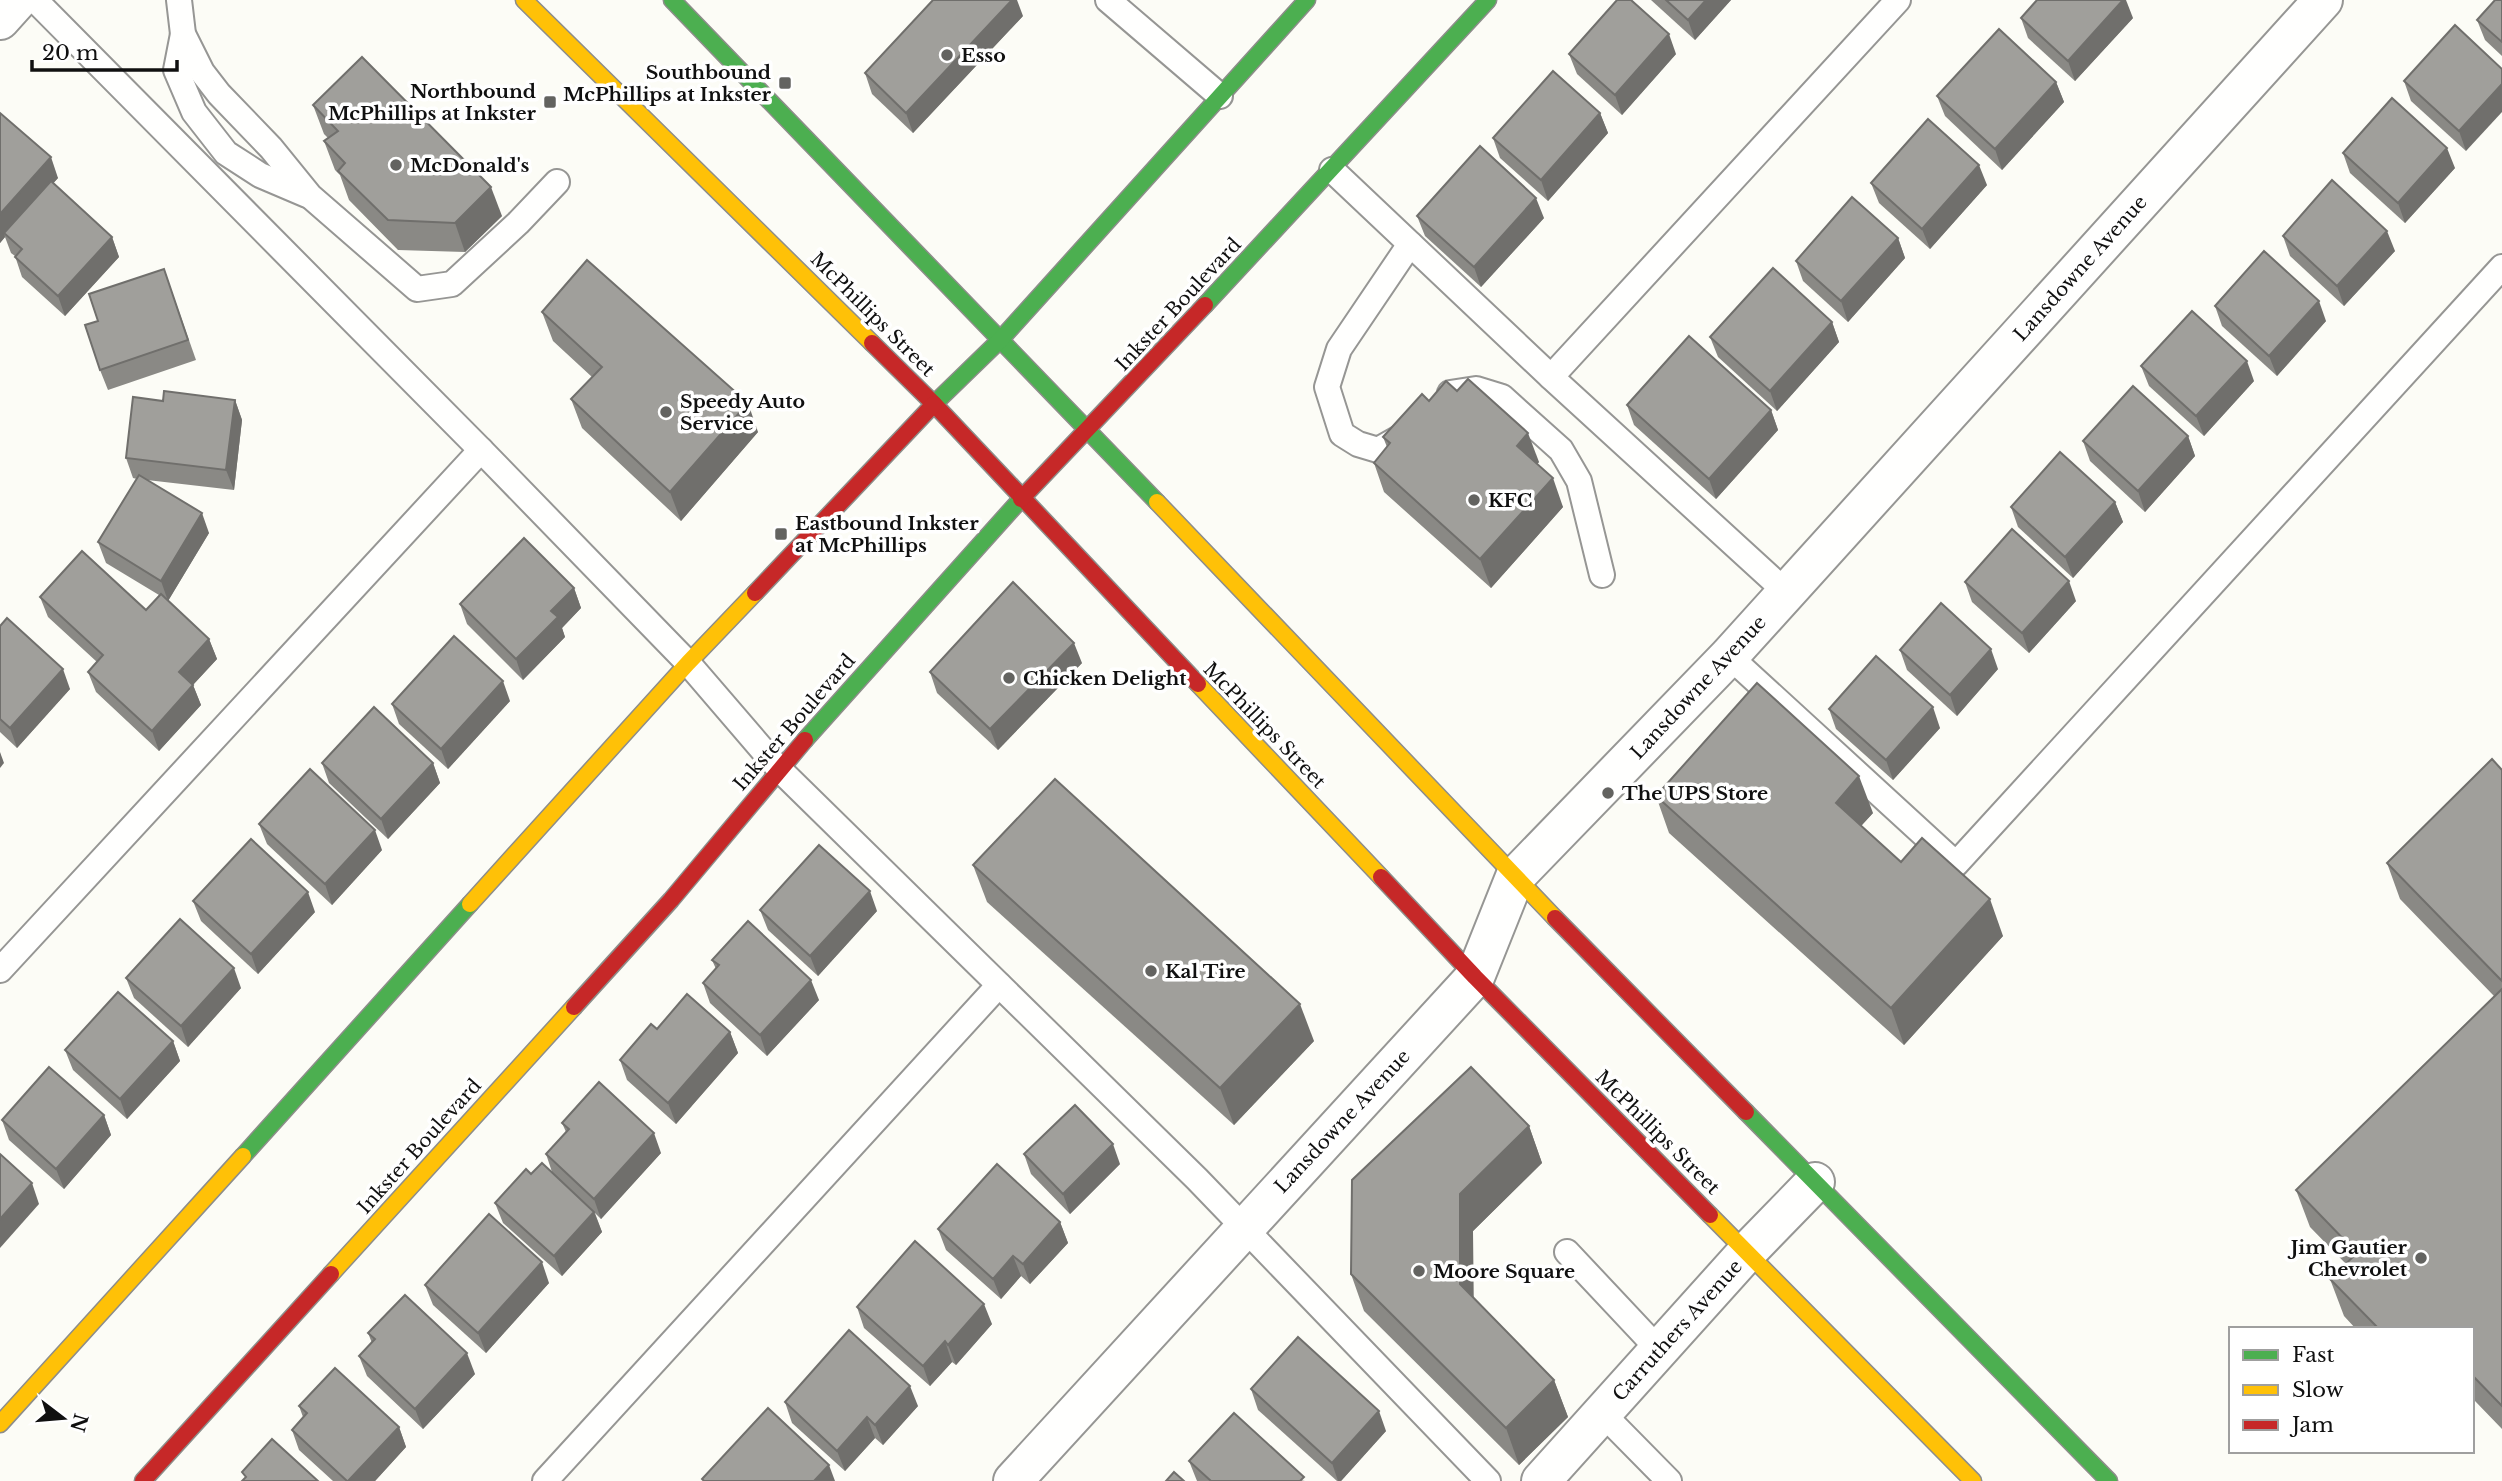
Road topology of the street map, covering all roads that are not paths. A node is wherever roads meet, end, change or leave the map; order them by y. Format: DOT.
graph roads {
  1 [pos="18,0"];
  2 [pos="35,0"];
  3 [pos="179,0"];
  4 [pos="524,0"];
  5 [pos="672,0"];
  6 [pos="1108,0"];
  7 [pos="1307,0"];
  8 [pos="1488,0"];
  9 [pos="1898,0"];
  10 [pos="2323,0"];
  11 [pos="0,20"];
  12 [pos="183,34"];
  13 [pos="1220,96"];
  14 [pos="1332,170"];
  15 [pos="557,182"];
  16 [pos="310,196"];
  17 [pos="1410,244"];
  18 [pos="2502,267"];
  19 [pos="1000,339"];
  20 [pos="1551,377"];
  21 [pos="934,404"];
  22 [pos="1088,431"];
  23 [pos="481,450"];
  24 [pos="1021,499"];
  25 [pos="1602,575"];
  26 [pos="1786,592"];
  27 [pos="1729,656"];
  28 [pos="688,663"];
  29 [pos="779,769"];
  30 [pos="1516,877"];
  31 [pos="0,970"];
  32 [pos="1475,976"];
  33 [pos="999,985"];
  34 [pos="1815,1182"];
  35 [pos="1244,1227"];
  36 [pos="1567,1252"];
  37 [pos="1747,1252"];
  38 [pos="1660,1351"];
  39 [pos="1602,1413"];
  40 [pos="0,1424"];
  41 [pos="143,1481"];
  42 [pos="545,1481"];
  43 [pos="1013,1481"];
  44 [pos="1488,1481"];
  45 [pos="1541,1481"];
  46 [pos="1669,1481"];
  47 [pos="1973,1481"];
  48 [pos="2109,1481"];
  1 -- 11 [label="street"];
  2 -- 23 [label="lane"];
  3 -- 12 [label="lane"];
  4 -- 21 [label="main road, McPhillips Street"];
  5 -- 19 [label="main road"];
  6 -- 13 [label="lane"];
  7 -- 13 [label="main road"];
  8 -- 14 [label="main road, Inkster Boulevard"];
  9 -- 20 [label="lane"];
  10 -- 26 [label="street, Lansdowne Avenue"];
  12 -- 16 [label="lane"];
  12 -- 16 [label="lane"];
  13 -- 19 [label="main road"];
  14 -- 17 [label="lane"];
  14 -- 22 [label="main road, Inkster Boulevard"];
  15 -- 16 [label="lane"];
  17 -- 20 [label="lane"];
  17 -- 25 [label="lane"];
  18 -- 27 [label="lane"];
  19 -- 21 [label="main road"];
  19 -- 22 [label="main road"];
  20 -- 26 [label="lane"];
  21 -- 24 [label="main road, McPhillips Street"];
  21 -- 28 [label="main road"];
  22 -- 24 [label="main road, Inkster Boulevard"];
  22 -- 30 [label="main road"];
  23 -- 28 [label="lane"];
  23 -- 31 [label="lane"];
  24 -- 29 [label="main road, Inkster Boulevard"];
  24 -- 32 [label="main road, McPhillips Street"];
  26 -- 27 [label="street, Lansdowne Avenue"];
  27 -- 30 [label="street, Lansdowne Avenue"];
  28 -- 29 [label="lane"];
  28 -- 40 [label="main road"];
  29 -- 33 [label="lane"];
  29 -- 41 [label="main road, Inkster Boulevard"];
  30 -- 32 [label="street, Lansdowne Avenue"];
  30 -- 34 [label="main road"];
  32 -- 35 [label="street, Lansdowne Avenue"];
  32 -- 37 [label="main road, McPhillips Street"];
  33 -- 35 [label="lane"];
  33 -- 42 [label="lane"];
  34 -- 37 [label="street, Carruthers Avenue"];
  34 -- 48 [label="main road"];
  35 -- 43 [label="street, Lansdowne Avenue"];
  35 -- 44 [label="lane"];
  36 -- 38 [label="lane"];
  37 -- 38 [label="street, Carruthers Avenue"];
  37 -- 47 [label="main road, McPhillips Street"];
  38 -- 39 [label="street, Carruthers Avenue"];
  39 -- 45 [label="street, Carruthers Avenue"];
  39 -- 46 [label="lane"];
}
